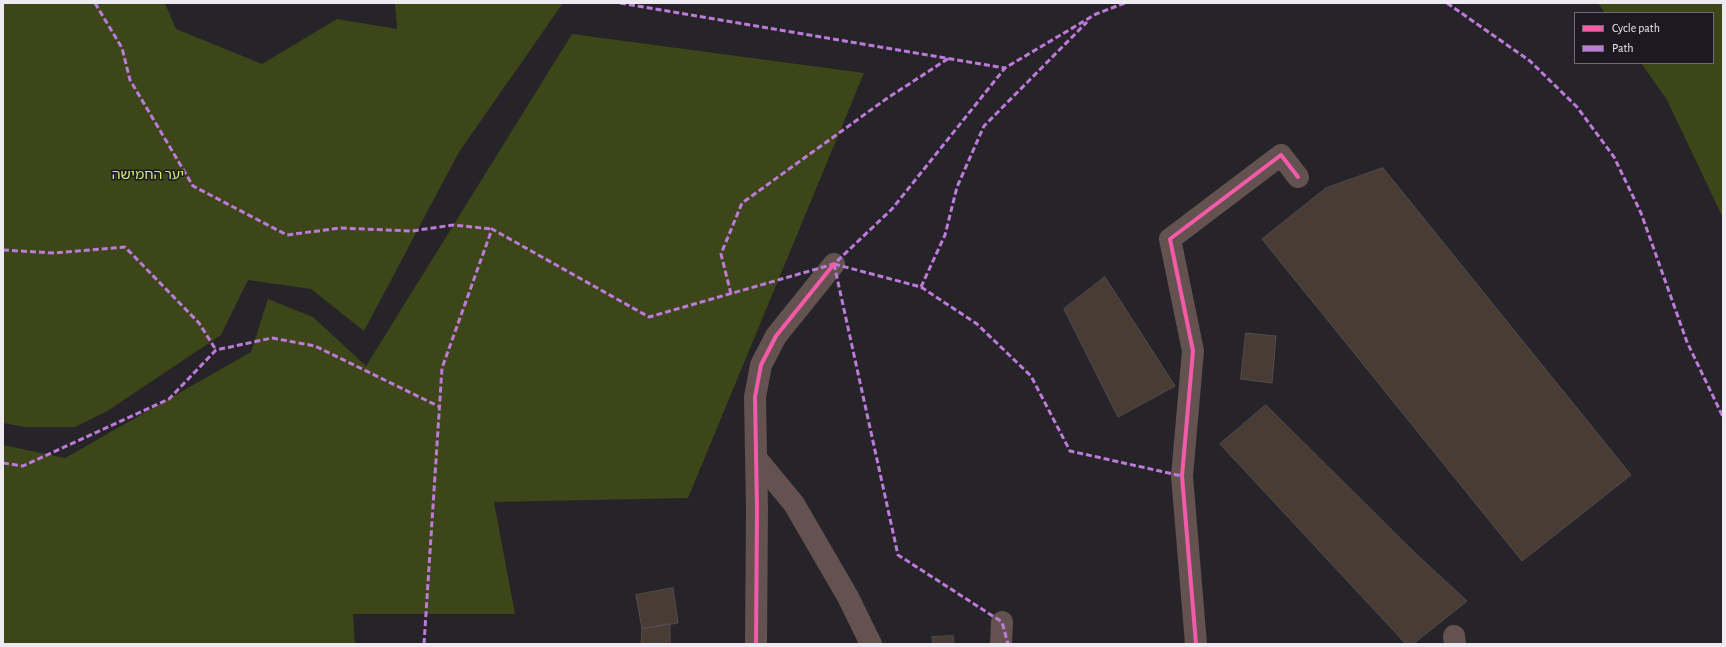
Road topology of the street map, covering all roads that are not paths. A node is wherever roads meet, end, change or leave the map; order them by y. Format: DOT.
graph roads {
  1 [pos="1298,177"];
  2 [pos="834,264"];
  3 [pos="756,458"];
  4 [pos="1002,622"];
  5 [pos="756,644"];
  6 [pos="871,644"];
  7 [pos="1002,644"];
  8 [pos="1196,644"];
  1 -- 8 [label="street"];
  2 -- 3 [label="street"];
  3 -- 5 [label="street"];
  3 -- 6 [label="street"];
  4 -- 7 [label="street"];
}
